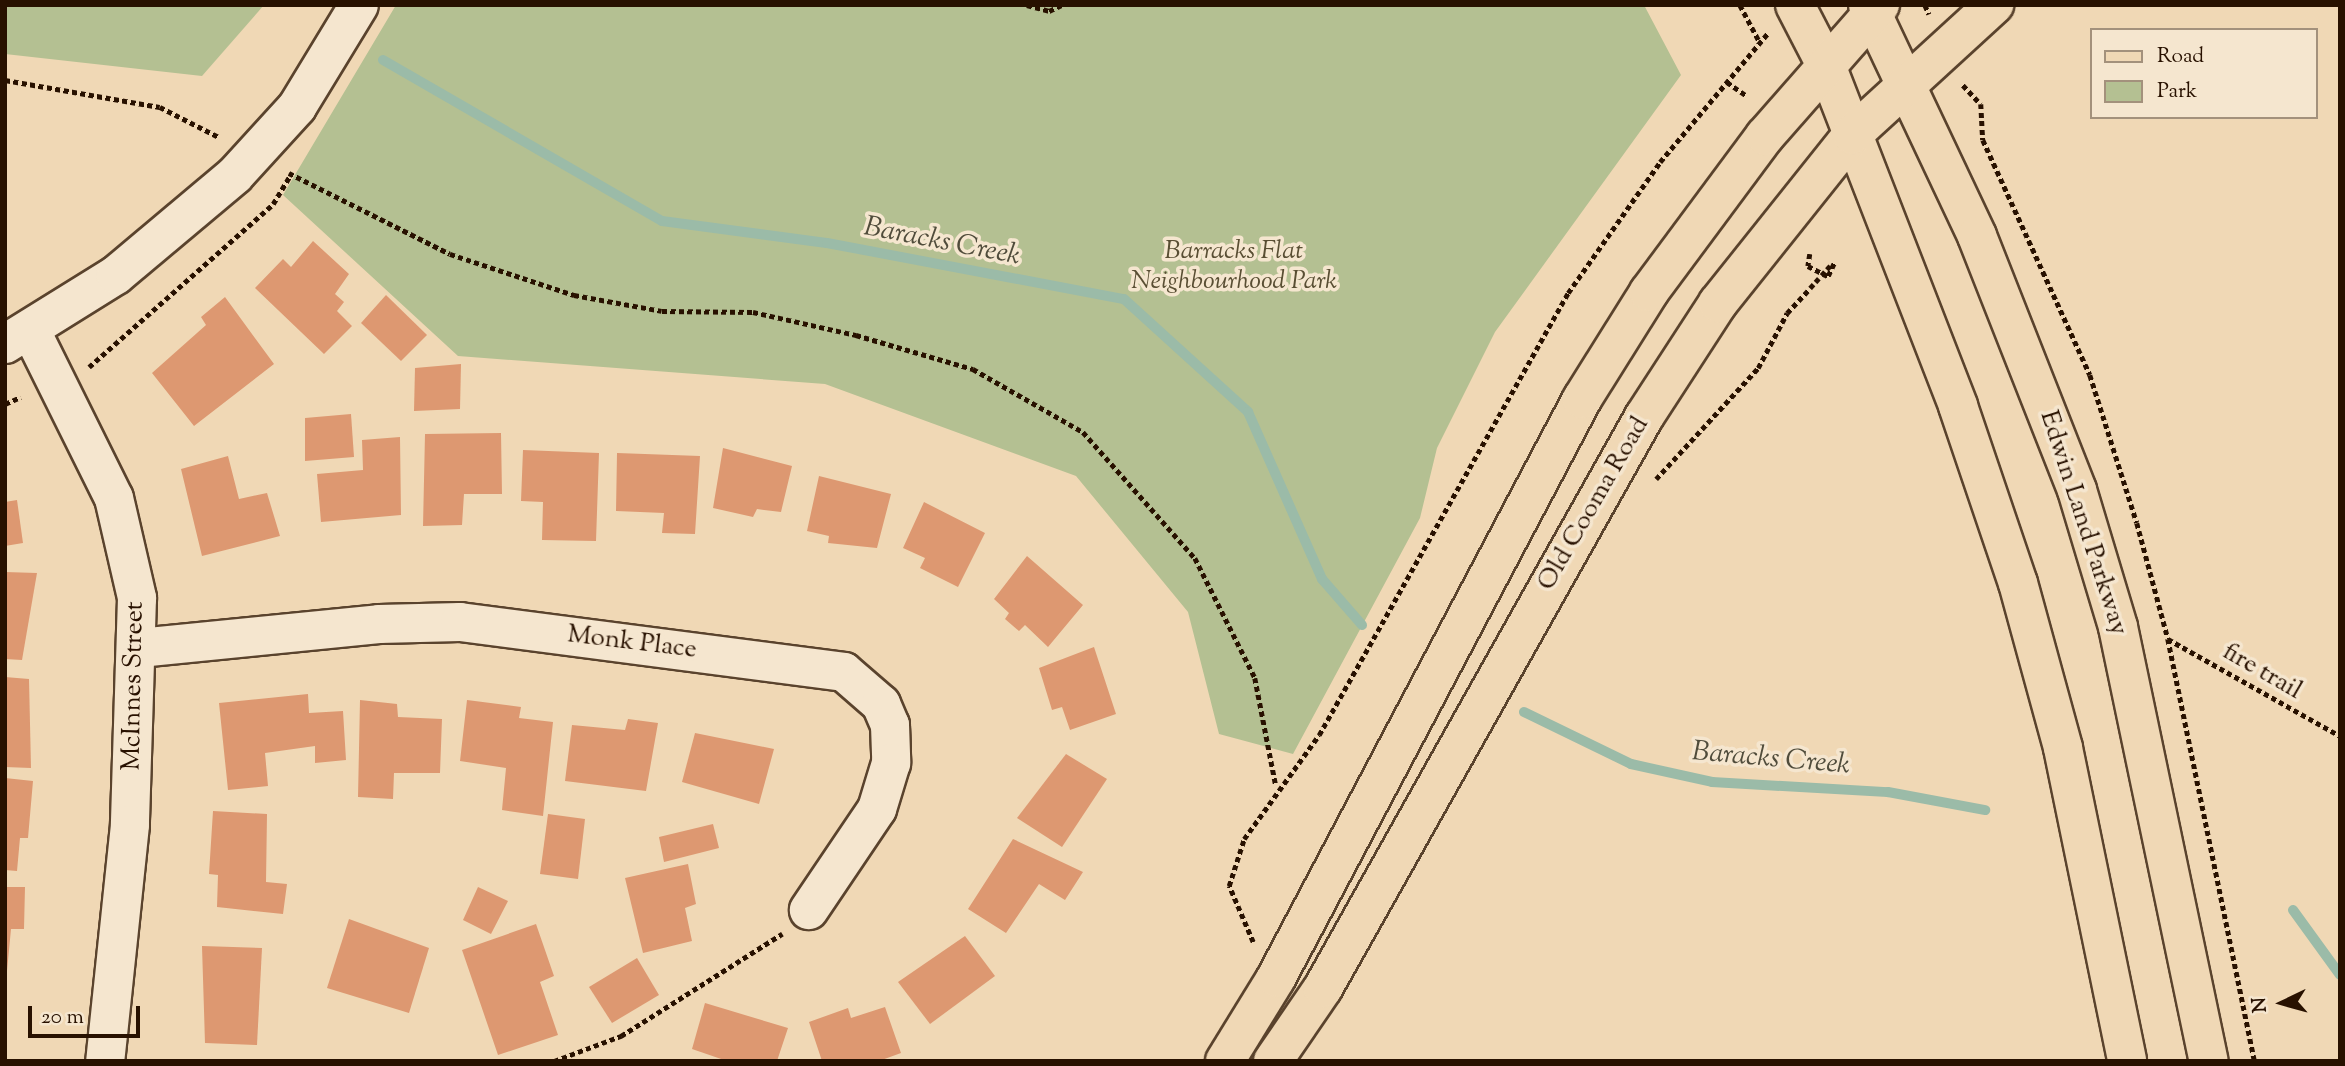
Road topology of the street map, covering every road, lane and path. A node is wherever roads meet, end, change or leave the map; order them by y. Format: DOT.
graph roads {
  1 [pos="359,5"];
  2 [pos="1027,5"];
  3 [pos="1062,5"];
  4 [pos="1740,5"];
  5 [pos="1795,5"];
  6 [pos="1994,5"];
  7 [pos="1873,8"];
  8 [pos="1759,40"];
  9 [pos="1826,65"];
  10 [pos="1908,79"];
  11 [pos="5,80"];
  12 [pos="1727,82"];
  13 [pos="1747,96"];
  14 [pos="1852,135"];
  15 [pos="255,155"];
  16 [pos="1812,250"];
  17 [pos="18,338"];
  18 [pos="1652,483"];
  19 [pos="2168,639"];
  20 [pos="139,648"];
  21 [pos="2340,736"];
  22 [pos="1276,786"];
  23 [pos="809,910"];
  24 [pos="1276,978"];
  25 [pos="105,1061"];
  26 [pos="554,1061"];
  27 [pos="1225,1061"];
  28 [pos="1273,1061"];
  29 [pos="2127,1061"];
  30 [pos="2209,1061"];
  1 -- 15 [label="street"];
  2 -- 3 [label="path"];
  4 -- 8 [label="path"];
  5 -- 8 [label="path"];
  5 -- 9 [label="main road"];
  6 -- 10 [label="main road, Old Cooma Road"];
  7 -- 9 [label="main road"];
  7 -- 10 [label="main road, Edwin Land Parkway"];
  8 -- 12 [label="path"];
  9 -- 14 [label="main road"];
  9 -- 24 [label="main road"];
  10 -- 14 [label="main road, Old Cooma Road"];
  10 -- 30 [label="main road, Edwin Land Parkway"];
  11 -- 15 [label="path"];
  12 -- 13 [label="path"];
  12 -- 22 [label="path"];
  14 -- 28 [label="main road, Old Cooma Road"];
  14 -- 29 [label="main road"];
  15 -- 17 [label="street"];
  15 -- 22 [label="path"];
  16 -- 18 [label="path, bridge"];
  17 -- 20 [label="street, McInnes Street"];
  19 -- 21 [label="path, fire trail"];
  20 -- 23 [label="street, Monk Place"];
  20 -- 25 [label="street, McInnes Street"];
  22 -- 24 [label="path"];
  23 -- 26 [label="path"];
  24 -- 27 [label="main road"];
}
